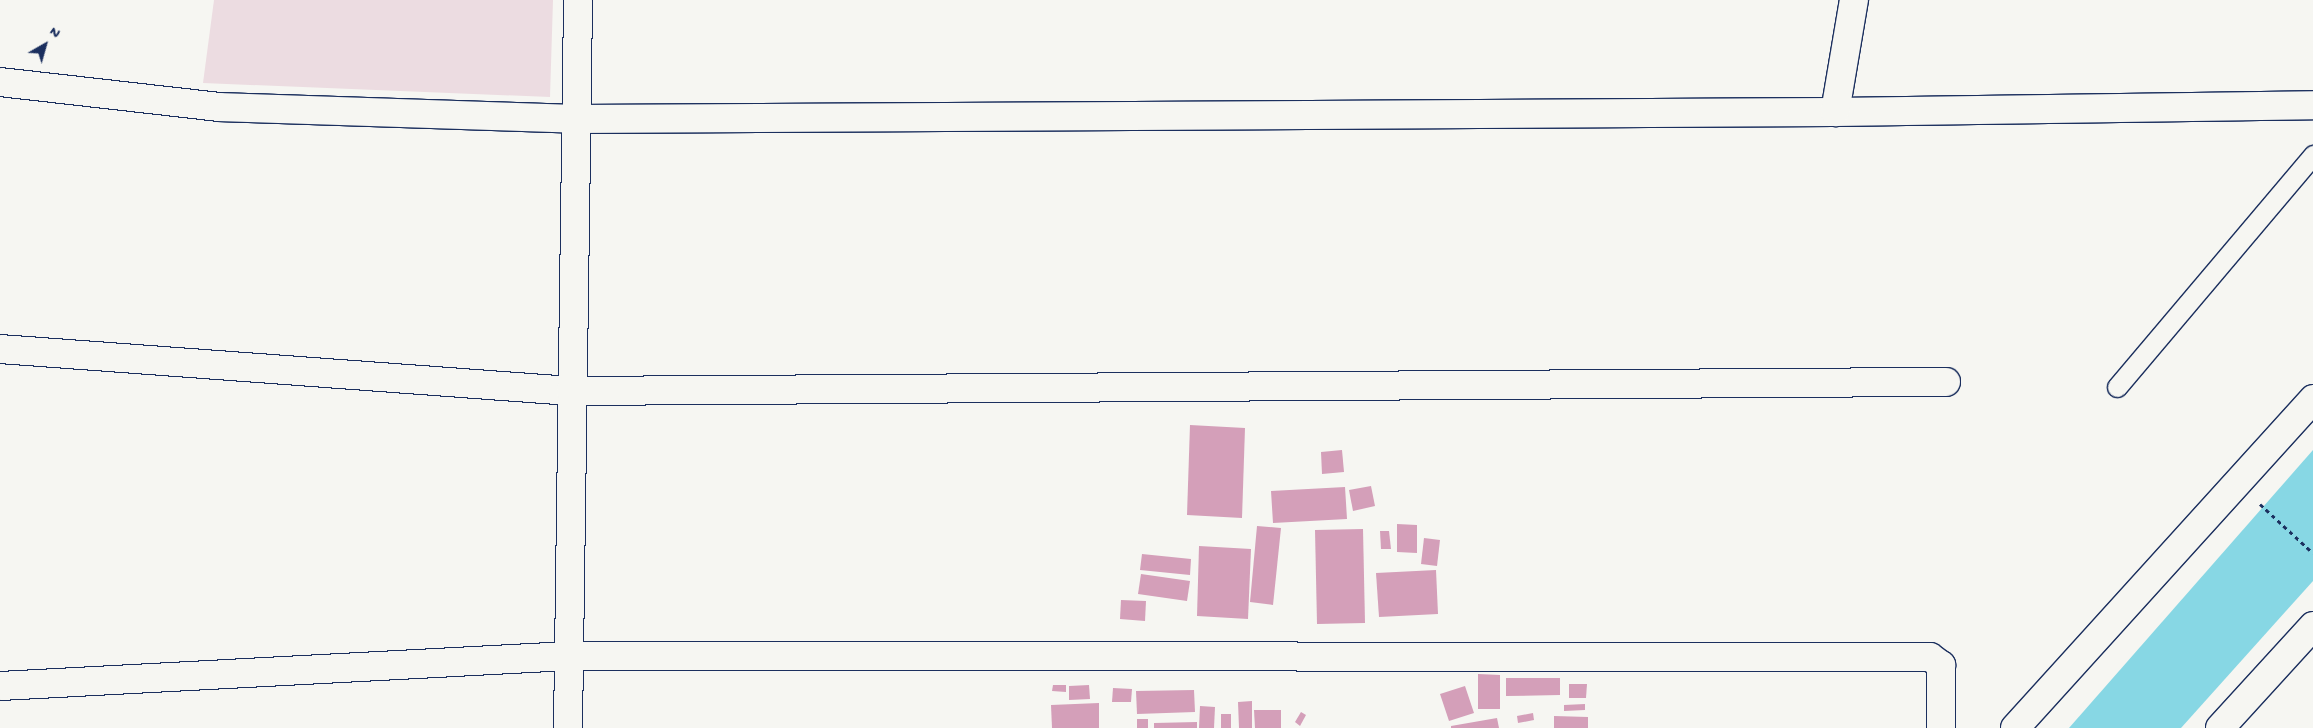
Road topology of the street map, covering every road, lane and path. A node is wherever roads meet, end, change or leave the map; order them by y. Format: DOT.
graph roads {
  1 [pos="578,0"];
  2 [pos="1854,0"];
  3 [pos="0,82"];
  4 [pos="2313,105"];
  5 [pos="1835,112"];
  6 [pos="576,119"];
  7 [pos="2313,155"];
  8 [pos="0,349"];
  9 [pos="1946,382"];
  10 [pos="2117,388"];
  11 [pos="571,391"];
  12 [pos="2313,399"];
  13 [pos="2262,506"];
  14 [pos="2313,553"];
  15 [pos="2313,626"];
  16 [pos="568,656"];
  17 [pos="0,686"];
  18 [pos="568,728"];
  19 [pos="1941,728"];
  20 [pos="2015,728"];
  21 [pos="2220,728"];
  1 -- 6 [label="street"];
  2 -- 5 [label="street"];
  3 -- 6 [label="street"];
  4 -- 5 [label="street"];
  5 -- 6 [label="street"];
  6 -- 11 [label="street"];
  7 -- 10 [label="lane"];
  8 -- 11 [label="street"];
  9 -- 11 [label="street"];
  11 -- 16 [label="street"];
  12 -- 20 [label="street"];
  13 -- 14 [label="path"];
  15 -- 21 [label="street"];
  16 -- 17 [label="street"];
  16 -- 18 [label="street"];
  16 -- 19 [label="street"];
}
